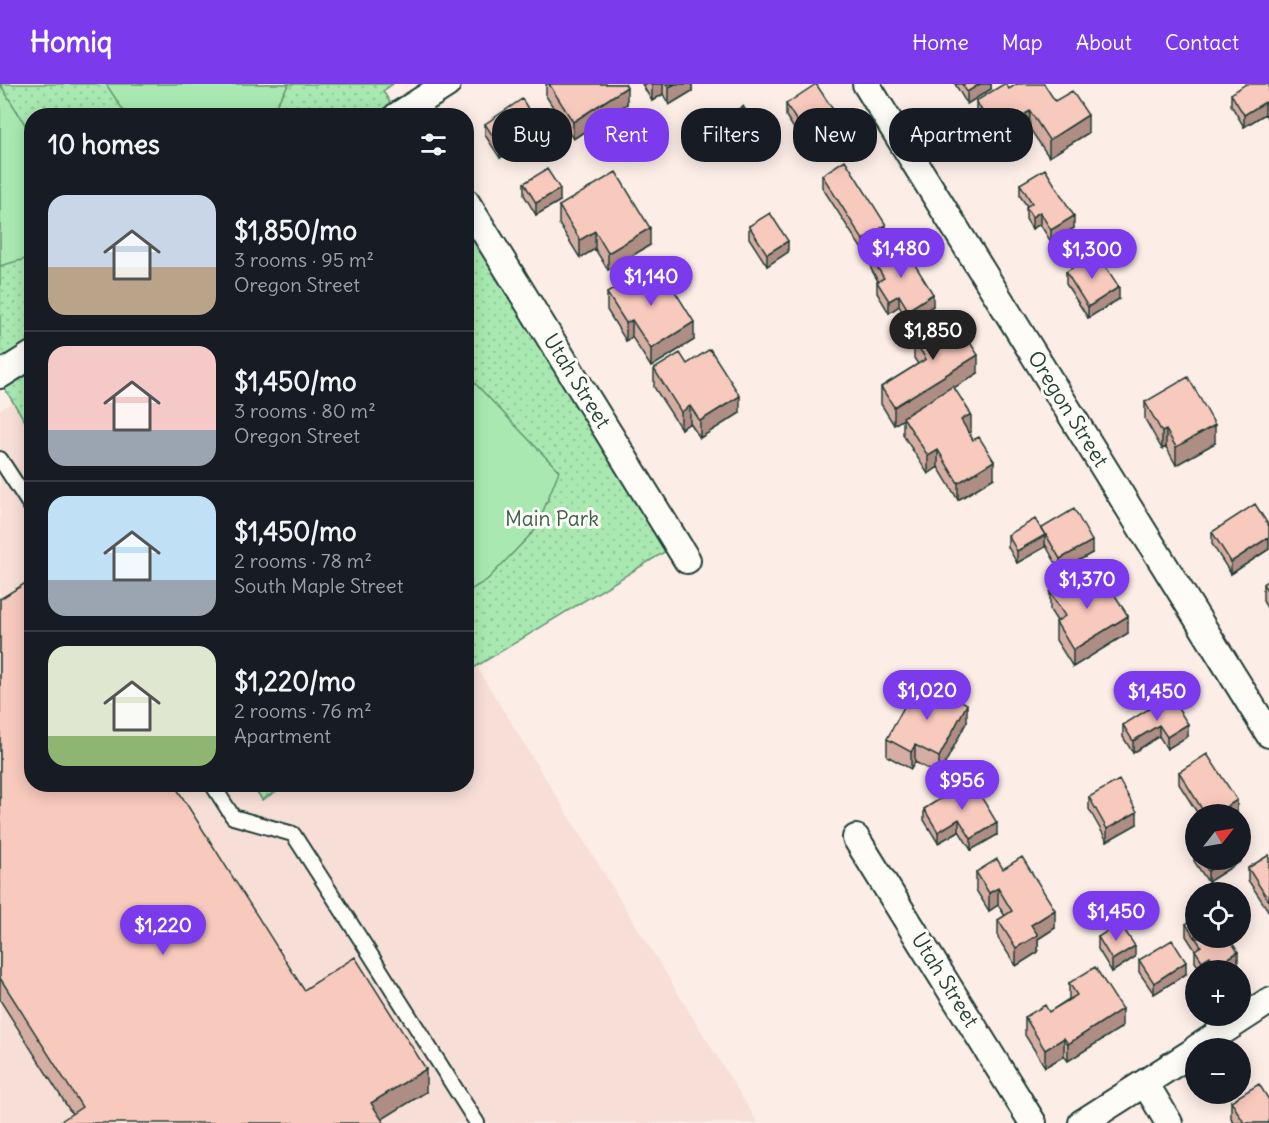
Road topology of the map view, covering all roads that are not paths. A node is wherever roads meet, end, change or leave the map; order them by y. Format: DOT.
graph roads {
  1 [pos="447,84"];
  2 [pos="866,84"];
  3 [pos="413,108"];
  4 [pos="474,215"];
  5 [pos="24,360"];
  6 [pos="0,375"];
  7 [pos="0,459"];
  8 [pos="24,496"];
  9 [pos="687,560"];
  10 [pos="1269,734"];
  11 [pos="217,792"];
  12 [pos="856,838"];
  13 [pos="1269,1001"];
  14 [pos="1213,1038"];
  15 [pos="1185,1056"];
  16 [pos="1145,1083"];
  17 [pos="477,1123"];
  18 [pos="1033,1123"];
  19 [pos="1082,1123"];
  20 [pos="1169,1123"];
  1 -- 3 [label="street"];
  2 -- 10 [label="street, Oregon Street"];
  4 -- 9 [label="street, Utah Street"];
  5 -- 6 [label="street"];
  7 -- 8 [label="lane"];
  11 -- 17 [label="lane"];
  12 -- 18 [label="street, Utah Street"];
  13 -- 14 [label="street"];
  15 -- 16 [label="street"];
  16 -- 19 [label="street"];
  16 -- 20 [label="street"];
}
